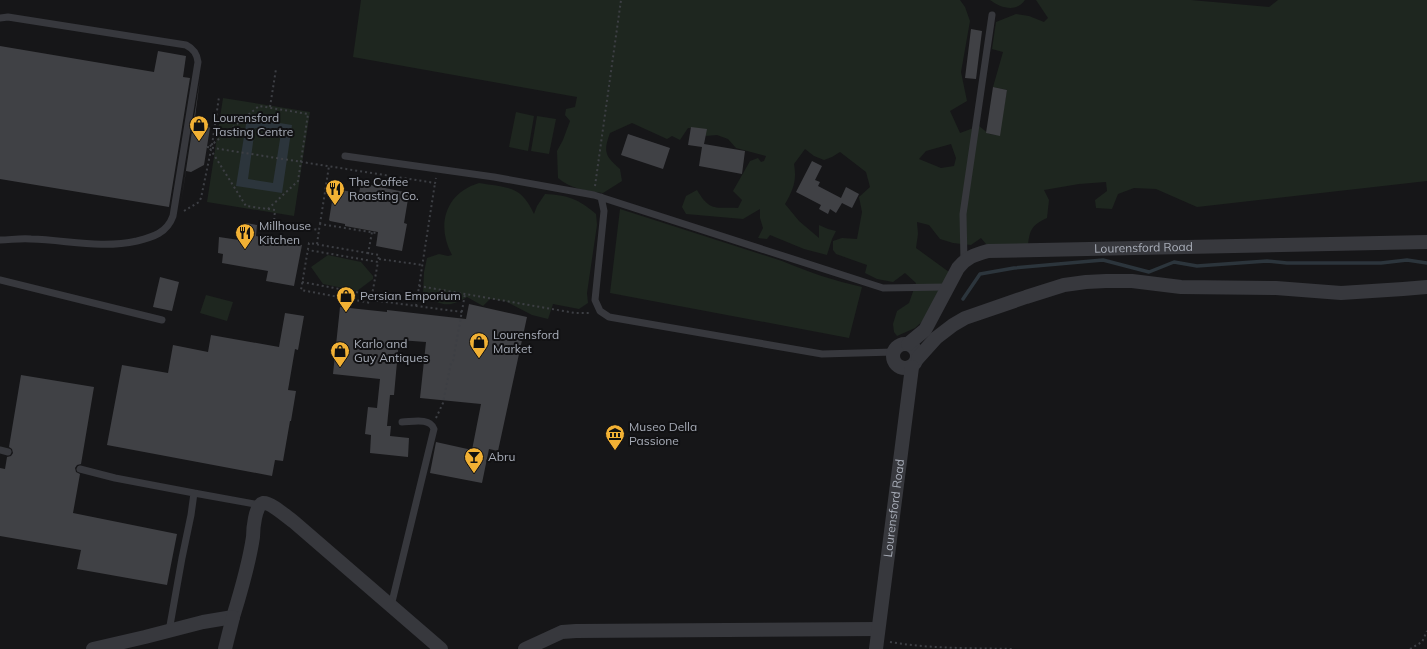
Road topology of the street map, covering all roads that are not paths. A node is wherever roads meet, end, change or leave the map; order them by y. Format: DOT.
graph roads {
  1 [pos="992,15"];
  2 [pos="0,18"];
  3 [pos="345,156"];
  4 [pos="598,196"];
  5 [pos="0,240"];
  6 [pos="1427,242"];
  7 [pos="964,260"];
  8 [pos="0,280"];
  9 [pos="947,287"];
  10 [pos="1427,287"];
  11 [pos="162,320"];
  12 [pos="908,344"];
  13 [pos="894,352"];
  14 [pos="915,362"];
  15 [pos="402,422"];
  16 [pos="0,450"];
  17 [pos="8,452"];
  18 [pos="80,469"];
  19 [pos="194,493"];
  20 [pos="260,505"];
  21 [pos="391,606"];
  22 [pos="233,617"];
  23 [pos="169,631"];
  24 [pos="877,639"];
  25 [pos="145,643"];
  26 [pos="94,649"];
  27 [pos="225,649"];
  28 [pos="440,649"];
  29 [pos="525,649"];
  1 -- 7 [label="lane"];
  2 -- 5 [label="lane"];
  3 -- 4 [label="lane"];
  4 -- 9 [label="lane"];
  4 -- 13 [label="lane"];
  6 -- 7 [label="street, Lourensford Road"];
  7 -- 9 [label="street"];
  8 -- 11 [label="lane"];
  9 -- 12 [label="street"];
  10 -- 14 [label="street"];
  12 -- 13 [label="street"];
  12 -- 14 [label="street"];
  13 -- 14 [label="street"];
  14 -- 24 [label="street, Lourensford Road"];
  15 -- 21 [label="lane"];
  16 -- 17 [label="lane"];
  18 -- 19 [label="lane"];
  19 -- 20 [label="lane"];
  19 -- 23 [label="lane"];
  20 -- 21 [label="street"];
  20 -- 22 [label="street"];
  21 -- 28 [label="street"];
  22 -- 23 [label="street"];
  22 -- 27 [label="street"];
  23 -- 25 [label="street"];
  24 -- 29 [label="street"];
  25 -- 26 [label="street"];
}
